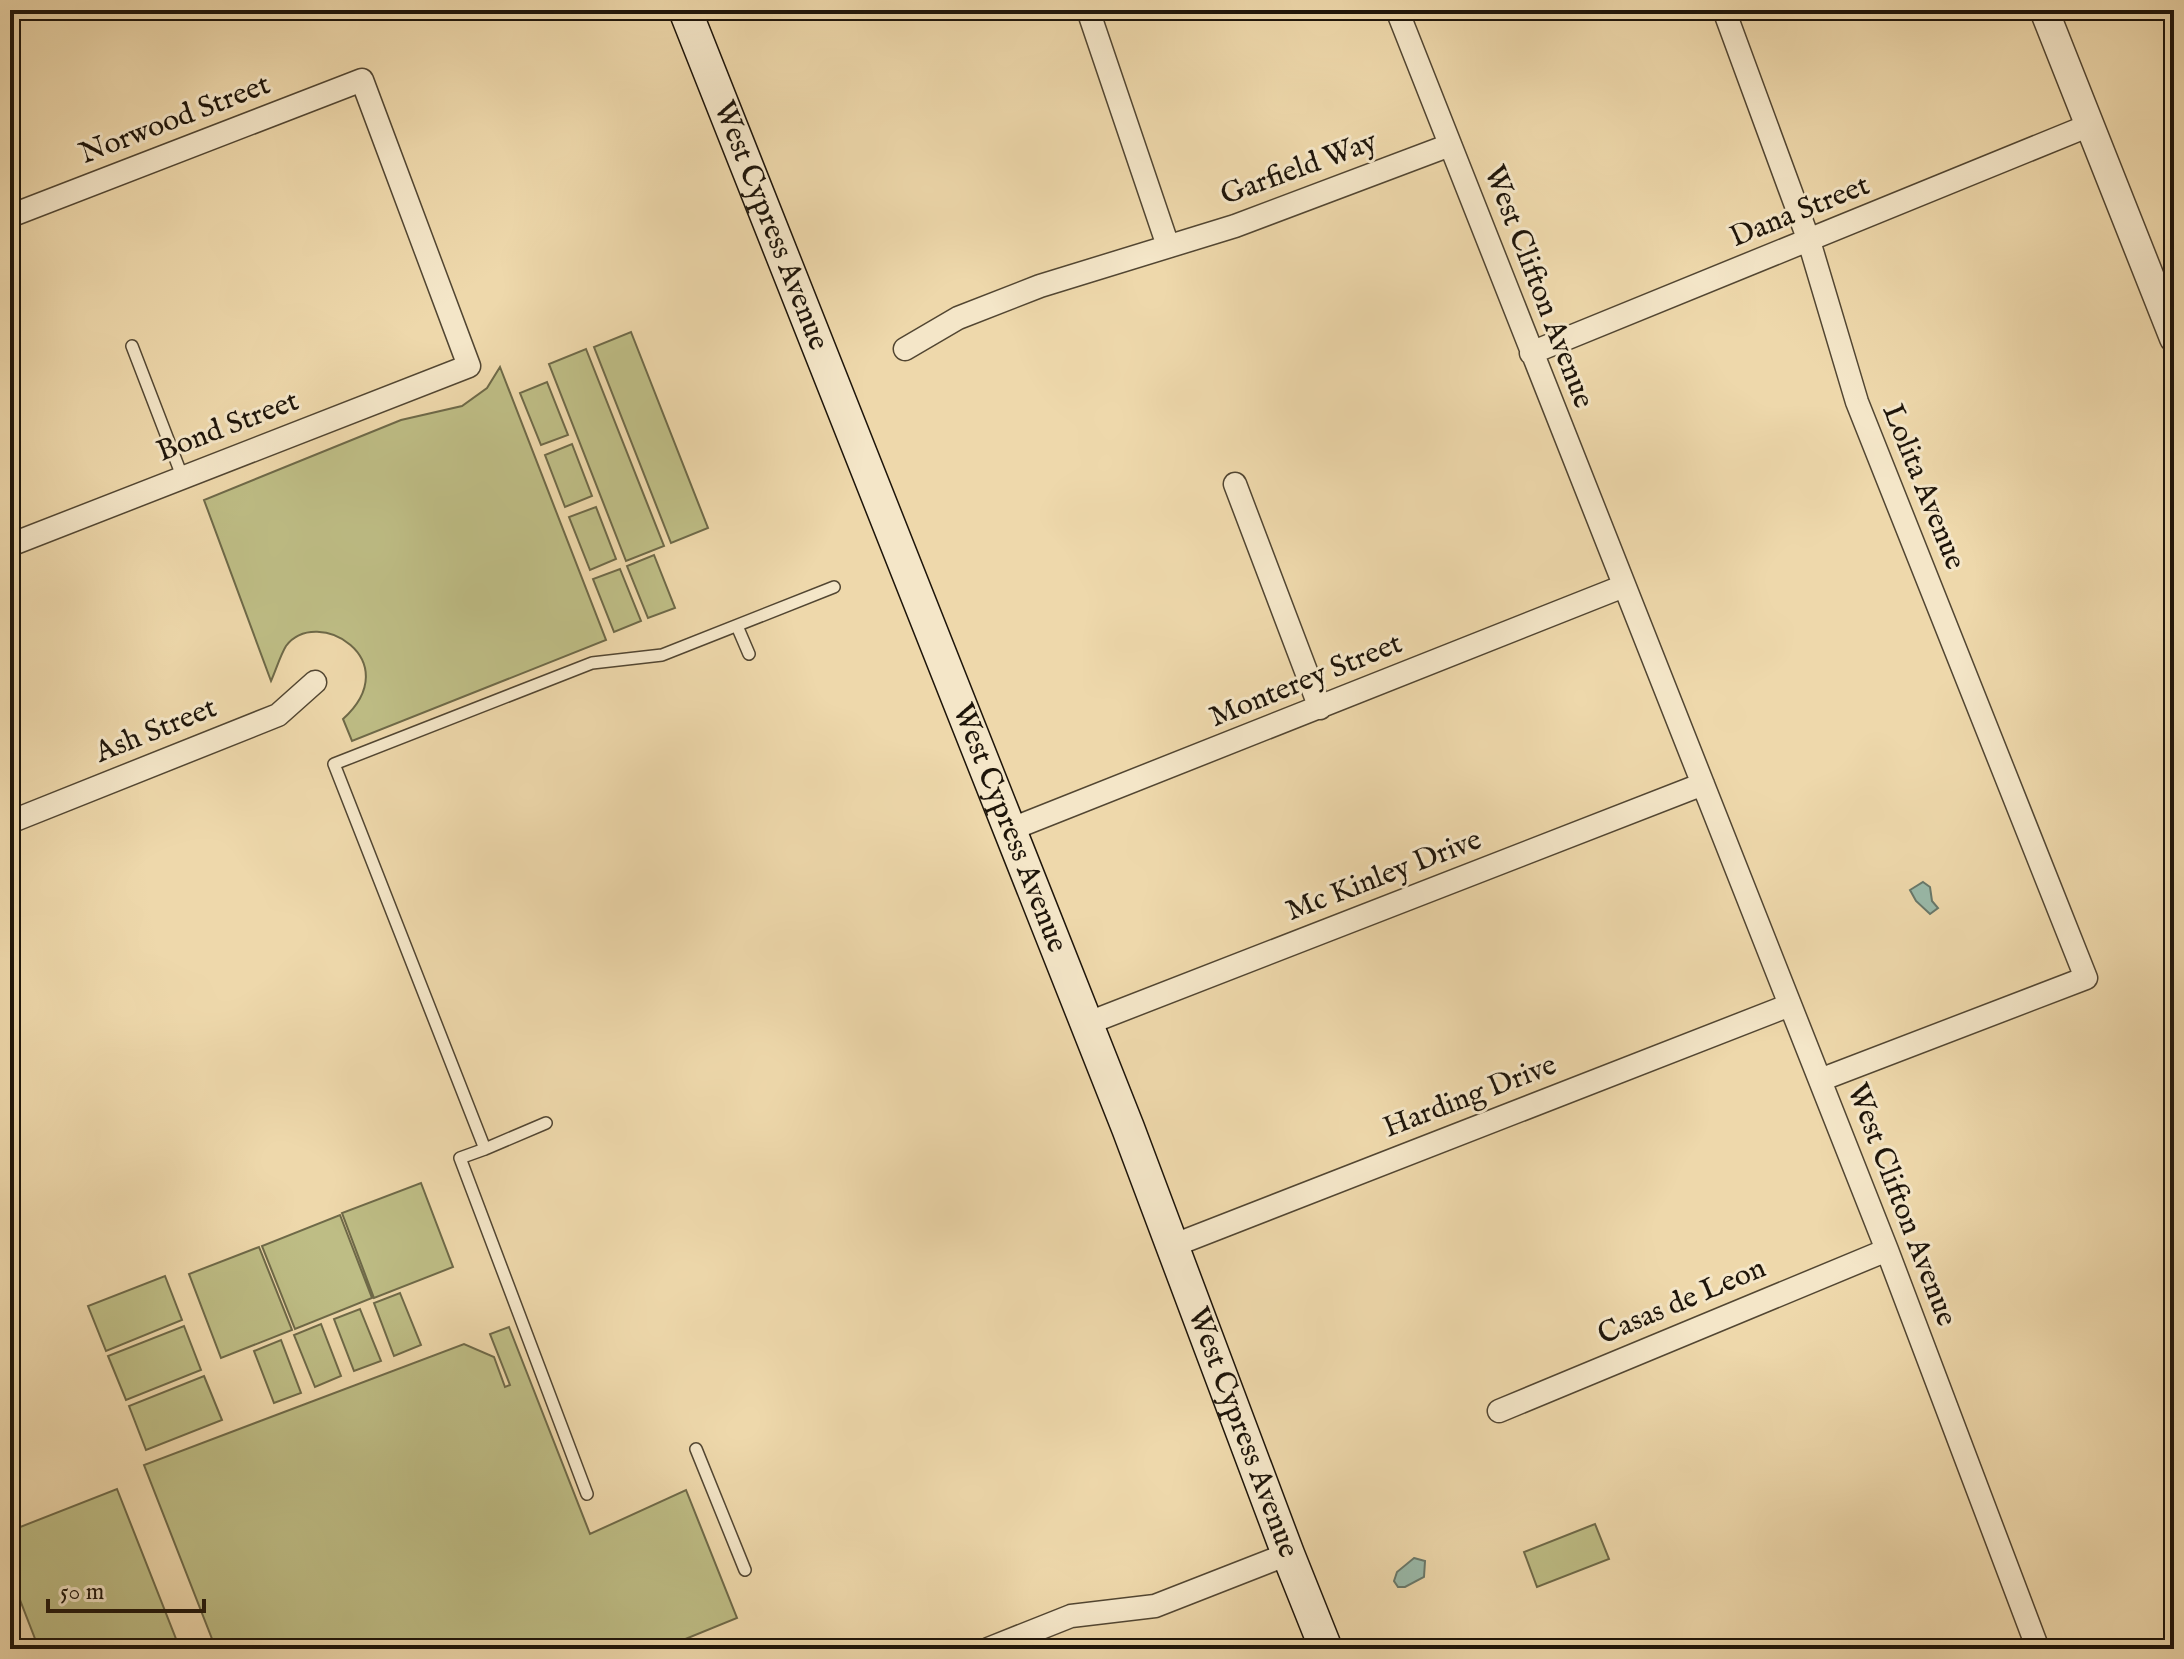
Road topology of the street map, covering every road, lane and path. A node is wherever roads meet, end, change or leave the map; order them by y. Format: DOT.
graph roads {
  1 [pos="685,10"];
  2 [pos="1088,10"];
  3 [pos="1397,10"];
  4 [pos="1724,10"];
  5 [pos="2044,10"];
  6 [pos="2090,125"];
  7 [pos="1450,145"];
  8 [pos="10,216"];
  9 [pos="1809,241"];
  10 [pos="1168,246"];
  11 [pos="2174,338"];
  12 [pos="132,346"];
  13 [pos="905,349"];
  14 [pos="1531,353"];
  15 [pos="469,366"];
  16 [pos="182,476"];
  17 [pos="1235,484"];
  18 [pos="10,545"];
  19 [pos="1624,586"];
  20 [pos="834,587"];
  21 [pos="737,626"];
  22 [pos="749,654"];
  23 [pos="315,682"];
  24 [pos="1320,708"];
  25 [pos="1703,784"];
  26 [pos="10,822"];
  27 [pos="1009,830"];
  28 [pos="1790,1005"];
  29 [pos="1086,1024"];
  30 [pos="1820,1080"];
  31 [pos="546,1123"];
  32 [pos="485,1149"];
  33 [pos="1172,1246"];
  34 [pos="1887,1250"];
  35 [pos="1499,1411"];
  36 [pos="696,1449"];
  37 [pos="587,1494"];
  38 [pos="1288,1554"];
  39 [pos="745,1570"];
  40 [pos="988,1649"];
  41 [pos="1326,1649"];
  42 [pos="2038,1649"];
  1 -- 27 [label="main road, West Cypress Avenue"];
  2 -- 10 [label="street"];
  3 -- 7 [label="street, West Clifton Avenue"];
  4 -- 9 [label="street, Lolita Avenue"];
  5 -- 6 [label="street"];
  6 -- 9 [label="street, Dana Street"];
  6 -- 11 [label="street"];
  7 -- 10 [label="street, Garfield Way"];
  7 -- 14 [label="street, West Clifton Avenue"];
  8 -- 15 [label="street, Norwood Street"];
  9 -- 14 [label="street, Dana Street"];
  9 -- 30 [label="street, Lolita Avenue"];
  10 -- 13 [label="street, Garfield Way"];
  12 -- 16 [label="lane"];
  14 -- 19 [label="street, West Clifton Avenue"];
  15 -- 16 [label="street, Bond Street"];
  16 -- 18 [label="street, Bond Street"];
  17 -- 24 [label="street"];
  19 -- 24 [label="street, Monterey Street"];
  19 -- 25 [label="street, West Clifton Avenue"];
  20 -- 21 [label="lane"];
  21 -- 22 [label="lane"];
  21 -- 32 [label="lane"];
  23 -- 26 [label="street, Ash Street"];
  24 -- 27 [label="street, Monterey Street"];
  25 -- 28 [label="street, West Clifton Avenue"];
  25 -- 29 [label="street, Mc Kinley Drive"];
  27 -- 29 [label="main road, West Cypress Avenue"];
  28 -- 30 [label="street, West Clifton Avenue"];
  28 -- 33 [label="street, Harding Drive"];
  29 -- 33 [label="main road, West Cypress Avenue"];
  30 -- 34 [label="street, West Clifton Avenue"];
  31 -- 32 [label="lane"];
  32 -- 37 [label="lane"];
  33 -- 38 [label="main road, West Cypress Avenue"];
  34 -- 35 [label="street, Casas de Leon"];
  34 -- 42 [label="street, West Clifton Avenue"];
  36 -- 39 [label="lane"];
  38 -- 40 [label="street"];
  38 -- 41 [label="main road, West Cypress Avenue"];
}
